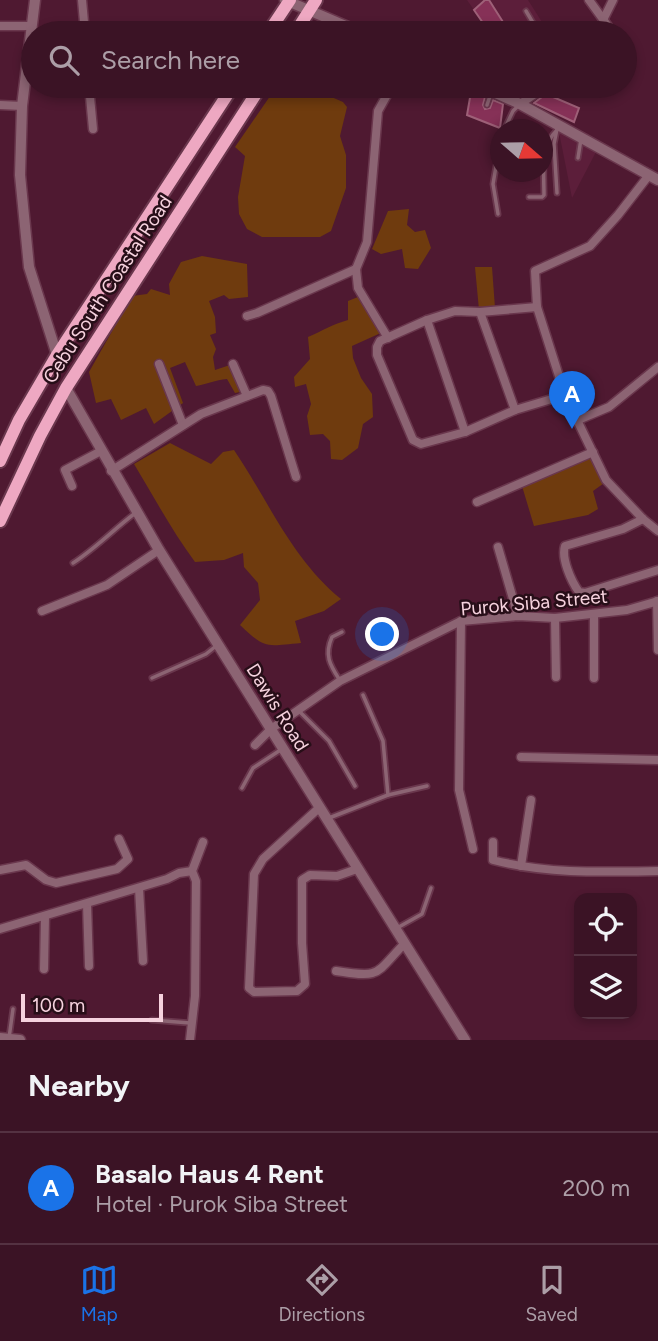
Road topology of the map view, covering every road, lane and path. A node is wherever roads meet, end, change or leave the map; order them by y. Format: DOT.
graph roads {
  1 [pos="35,0"];
  2 [pos="82,0"];
  3 [pos="589,0"];
  4 [pos="613,0"];
  5 [pos="288,1"];
  6 [pos="313,5"];
  7 [pos="526,11"];
  8 [pos="604,18"];
  9 [pos="33,21"];
  10 [pos="84,21"];
  11 [pos="276,21"];
  12 [pos="303,21"];
  13 [pos="341,21"];
  14 [pos="532,21"];
  15 [pos="606,21"];
  16 [pos="0,26"];
  17 [pos="21,26"];
  18 [pos="23,98"];
  19 [pos="90,98"];
  20 [pos="225,98"];
  21 [pos="253,98"];
  22 [pos="386,98"];
  23 [pos="489,98"];
  24 [pos="507,98"];
  25 [pos="529,98"];
  26 [pos="487,104"];
  27 [pos="520,104"];
  28 [pos="0,105"];
  29 [pos="22,106"];
  30 [pos="509,119"];
  31 [pos="557,128"];
  32 [pos="93,129"];
  33 [pos="581,137"];
  34 [pos="578,158"];
  35 [pos="654,178"];
  36 [pos="493,182"];
  37 [pos="557,193"];
  38 [pos="528,197"];
  39 [pos="498,214"];
  40 [pos="356,269"];
  41 [pos="537,307"];
  42 [pos="480,312"];
  43 [pos="247,316"];
  44 [pos="427,320"];
  45 [pos="388,338"];
  46 [pos="57,355"];
  47 [pos="159,364"];
  48 [pos="233,364"];
  49 [pos="658,367"];
  50 [pos="66,388"];
  51 [pos="565,395"];
  52 [pos="247,396"];
  53 [pos="515,410"];
  54 [pos="578,420"];
  55 [pos="184,425"];
  56 [pos="465,432"];
  57 [pos="101,451"];
  58 [pos="593,452"];
  59 [pos="0,461"];
  60 [pos="111,471"];
  61 [pos="296,477"];
  62 [pos="72,486"];
  63 [pos="477,502"];
  64 [pos="136,513"];
  65 [pos="643,519"];
  66 [pos="0,521"];
  67 [pos="658,531"];
  68 [pos="498,547"];
  69 [pos="159,550"];
  70 [pos="74,563"];
  71 [pos="658,570"];
  72 [pos="657,601"];
  73 [pos="42,611"];
  74 [pos="594,614"];
  75 [pos="518,616"];
  76 [pos="555,618"];
  77 [pos="461,621"];
  78 [pos="342,632"];
  79 [pos="218,645"];
  80 [pos="658,650"];
  81 [pos="556,677"];
  82 [pos="152,678"];
  83 [pos="594,678"];
  84 [pos="340,681"];
  85 [pos="363,695"];
  86 [pos="298,710"];
  87 [pos="271,729"];
  88 [pos="255,745"];
  89 [pos="283,748"];
  90 [pos="521,757"];
  91 [pos="658,760"];
  92 [pos="355,786"];
  93 [pos="427,786"];
  94 [pos="242,788"];
  95 [pos="388,795"];
  96 [pos="531,800"];
  97 [pos="320,807"];
  98 [pos="327,818"];
  99 [pos="119,839"];
  100 [pos="203,842"];
  101 [pos="493,842"];
  102 [pos="472,849"];
  103 [pos="521,866"];
  104 [pos="356,869"];
  105 [pos="0,870"];
  106 [pos="192,871"];
  107 [pos="658,872"];
  108 [pos="139,888"];
  109 [pos="431,888"];
  110 [pos="87,904"];
  111 [pos="45,917"];
  112 [pos="397,928"];
  113 [pos="0,929"];
  114 [pos="405,943"];
  115 [pos="143,961"];
  116 [pos="89,966"];
  117 [pos="44,969"];
  118 [pos="336,971"];
  119 [pos="13,1009"];
  120 [pos="152,1020"];
  121 [pos="192,1023"];
  122 [pos="10,1039"];
  123 [pos="190,1040"];
  124 [pos="465,1040"];
  1 -- 9 [label="street"];
  2 -- 10 [label="street"];
  3 -- 8 [label="street"];
  4 -- 8 [label="street"];
  5 -- 6 [label="street"];
  5 -- 11 [label="highway"];
  6 -- 12 [label="highway"];
  6 -- 13 [label="street"];
  7 -- 14 [label="lane"];
  8 -- 15 [label="street"];
  16 -- 17 [label="street"];
  18 -- 29 [label="street"];
  19 -- 32 [label="street"];
  20 -- 46 [label="highway, Cebu South Coastal Road"];
  21 -- 50 [label="highway, Cebu South Coastal Road"];
  22 -- 40 [label="street"];
  23 -- 26 [label="lane"];
  24 -- 27 [label="street"];
  25 -- 27 [label="street"];
  27 -- 30 [label="lane"];
  27 -- 31 [label="street"];
  28 -- 29 [label="street"];
  29 -- 46 [label="street"];
  31 -- 33 [label="street"];
  31 -- 37 [label="lane"];
  31 -- 38 [label="lane"];
  33 -- 34 [label="lane"];
  33 -- 35 [label="street"];
  35 -- 41 [label="street"];
  36 -- 39 [label="lane"];
  40 -- 43 [label="street"];
  40 -- 45 [label="street"];
  41 -- 42 [label="street"];
  41 -- 51 [label="street"];
  42 -- 44 [label="street"];
  42 -- 53 [label="street"];
  44 -- 45 [label="street"];
  44 -- 56 [label="street"];
  45 -- 56 [label="street"];
  46 -- 59 [label="highway, Cebu South Coastal Road"];
  47 -- 55 [label="street"];
  48 -- 52 [label="street"];
  49 -- 54 [label="street"];
  50 -- 57 [label="street, Dawis Road"];
  50 -- 66 [label="highway, Cebu South Coastal Road"];
  51 -- 53 [label="street"];
  51 -- 54 [label="street"];
  52 -- 55 [label="street"];
  52 -- 61 [label="street"];
  53 -- 56 [label="street"];
  54 -- 58 [label="street"];
  55 -- 60 [label="street"];
  57 -- 60 [label="street, Dawis Road"];
  57 -- 62 [label="street"];
  58 -- 63 [label="street"];
  58 -- 65 [label="street"];
  60 -- 64 [label="street, Dawis Road"];
  64 -- 69 [label="street, Dawis Road"];
  64 -- 70 [label="lane"];
  65 -- 67 [label="street"];
  65 -- 71 [label="street"];
  68 -- 75 [label="street"];
  69 -- 73 [label="street"];
  69 -- 79 [label="street, Dawis Road"];
  72 -- 74 [label="street, Purok Siba Street"];
  72 -- 80 [label="street"];
  74 -- 76 [label="street, Purok Siba Street"];
  74 -- 83 [label="street"];
  75 -- 76 [label="street, Purok Siba Street"];
  75 -- 77 [label="street, Purok Siba Street"];
  76 -- 81 [label="street"];
  77 -- 84 [label="street, Purok Siba Street"];
  77 -- 102 [label="street"];
  78 -- 84 [label="lane"];
  79 -- 82 [label="lane"];
  79 -- 87 [label="street, Dawis Road"];
  84 -- 86 [label="street, Purok Siba Street"];
  85 -- 95 [label="lane"];
  86 -- 87 [label="street, Purok Siba Street"];
  86 -- 92 [label="lane"];
  87 -- 88 [label="street, Purok Siba Street"];
  87 -- 89 [label="street, Dawis Road"];
  89 -- 94 [label="lane"];
  89 -- 97 [label="street, Dawis Road"];
  90 -- 91 [label="street"];
  93 -- 95 [label="lane"];
  95 -- 98 [label="lane"];
  96 -- 103 [label="street"];
  97 -- 98 [label="street, Dawis Road"];
  97 -- 104 [label="street"];
  98 -- 104 [label="street, Dawis Road"];
  99 -- 105 [label="street"];
  100 -- 106 [label="street"];
  101 -- 103 [label="street"];
  103 -- 107 [label="street"];
  104 -- 112 [label="street, Dawis Road"];
  106 -- 108 [label="street"];
  106 -- 121 [label="street"];
  108 -- 110 [label="street"];
  108 -- 115 [label="street"];
  109 -- 112 [label="lane"];
  110 -- 111 [label="street"];
  110 -- 116 [label="street"];
  111 -- 113 [label="street"];
  111 -- 117 [label="street"];
  112 -- 114 [label="street, Dawis Road"];
  114 -- 118 [label="street"];
  114 -- 124 [label="street, Dawis Road"];
  119 -- 122 [label="lane"];
  120 -- 121 [label="lane"];
  121 -- 123 [label="street"];
}
